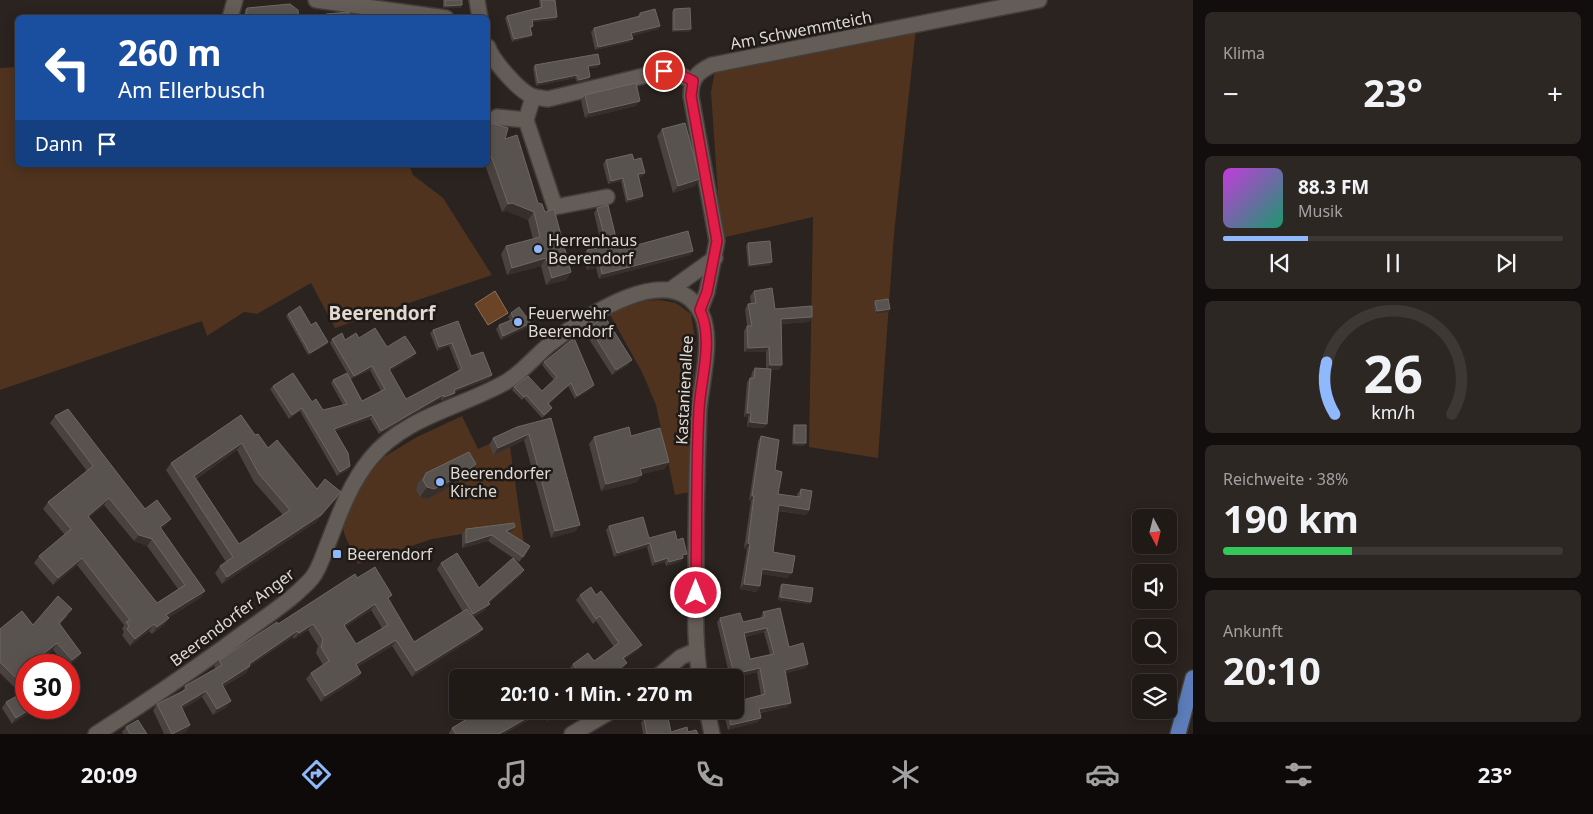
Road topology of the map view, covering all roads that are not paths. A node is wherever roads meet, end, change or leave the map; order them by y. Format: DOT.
graph roads {
  1 [pos="235,0"];
  2 [pos="316,0"];
  3 [pos="477,0"];
  4 [pos="1039,0"];
  5 [pos="231,15"];
  6 [pos="424,15"];
  7 [pos="480,15"];
  8 [pos="490,54"];
  9 [pos="693,81"];
  10 [pos="533,97"];
  11 [pos="497,117"];
  12 [pos="526,120"];
  13 [pos="607,197"];
  14 [pos="715,258"];
  15 [pos="670,290"];
  16 [pos="700,310"];
  17 [pos="697,650"];
  18 [pos="666,669"];
  19 [pos="699,669"];
  20 [pos="1193,678"];
  21 [pos="598,719"];
  22 [pos="709,719"];
  23 [pos="96,734"];
  24 [pos="572,734"];
  25 [pos="712,734"];
  26 [pos="1178,734"];
  1 -- 5 [label="street"];
  2 -- 6 [label="street"];
  3 -- 7 [label="street"];
  4 -- 9 [label="street, Am Schwemmteich"];
  8 -- 10 [label="street"];
  9 -- 10 [label="street"];
  9 -- 14 [label="street"];
  10 -- 12 [label="street"];
  11 -- 12 [label="street"];
  12 -- 13 [label="street"];
  14 -- 15 [label="street, Beerendorfer Anger"];
  14 -- 16 [label="street"];
  15 -- 16 [label="street"];
  15 -- 23 [label="street, Beerendorfer Anger"];
  16 -- 17 [label="street, Kastanienallee"];
  17 -- 18 [label="street"];
  17 -- 19 [label="street, Kastanienallee"];
  20 -- 26 [label="main road"];
  21 -- 24 [label="street"];
  22 -- 25 [label="street"];
}
